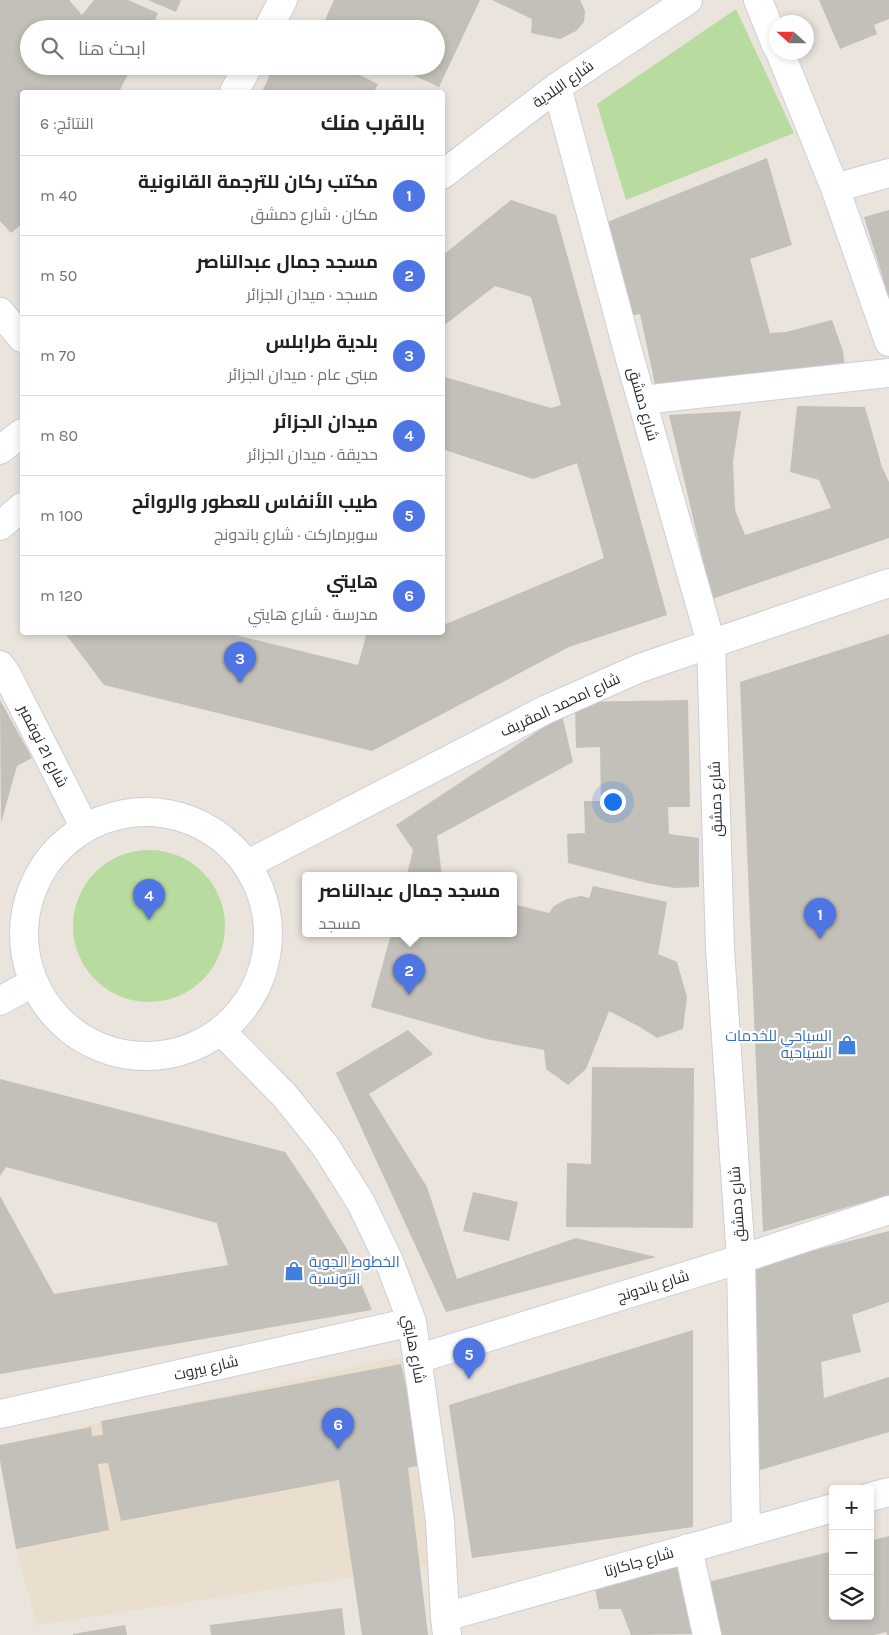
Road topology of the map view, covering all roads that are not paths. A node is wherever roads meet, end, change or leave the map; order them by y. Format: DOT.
graph roads {
  1 [pos="283,0"];
  2 [pos="688,0"];
  3 [pos="758,0"];
  4 [pos="273,20"];
  5 [pos="769,28"];
  6 [pos="783,60"];
  7 [pos="243,75"];
  8 [pos="557,87"];
  9 [pos="235,90"];
  10 [pos="445,173"];
  11 [pos="889,173"];
  12 [pos="835,188"];
  13 [pos="0,312"];
  14 [pos="20,336"];
  15 [pos="889,342"];
  16 [pos="889,373"];
  17 [pos="642,400"];
  18 [pos="20,435"];
  19 [pos="0,450"];
  20 [pos="20,509"];
  21 [pos="0,526"];
  22 [pos="889,583"];
  23 [pos="712,643"];
  24 [pos="0,665"];
  25 [pos="85,828"];
  26 [pos="248,864"];
  27 [pos="34,982"];
  28 [pos="0,1001"];
  29 [pos="221,1031"];
  30 [pos="889,1210"];
  31 [pos="741,1259"];
  32 [pos="412,1322"];
  33 [pos="417,1359"];
  34 [pos="0,1414"];
  35 [pos="889,1492"];
  36 [pos="874,1497"];
  37 [pos="829,1509"];
  38 [pos="746,1532"];
  39 [pos="688,1548"];
  40 [pos="446,1626"];
  41 [pos="708,1635"];
  1 -- 4 [label="street"];
  2 -- 8 [label="street, شارع البلدية"];
  3 -- 5 [label="street"];
  6 -- 12 [label="street"];
  7 -- 9 [label="street"];
  8 -- 10 [label="street, شارع البلدية"];
  8 -- 17 [label="street, شارع دمشق"];
  11 -- 12 [label="street"];
  12 -- 15 [label="street"];
  13 -- 14 [label="street"];
  16 -- 17 [label="street"];
  17 -- 23 [label="street, شارع دمشق"];
  18 -- 19 [label="street"];
  20 -- 21 [label="street"];
  22 -- 23 [label="street, شارع امحمد المقريف"];
  23 -- 26 [label="street, شارع امحمد المقريف"];
  23 -- 31 [label="street, شارع دمشق"];
  24 -- 25 [label="street, شارع 21 نوفمبر"];
  25 -- 26 [label="street"];
  25 -- 27 [label="street"];
  26 -- 29 [label="street"];
  27 -- 28 [label="street"];
  27 -- 29 [label="street"];
  29 -- 32 [label="street, شارع هايتي"];
  30 -- 31 [label="street, شارع باندونج"];
  31 -- 33 [label="street, شارع باندونج"];
  31 -- 38 [label="street, شارع دمشق"];
  32 -- 33 [label="street, شارع هايتي"];
  32 -- 34 [label="street, شارع بيروت"];
  33 -- 40 [label="street, شارع هايتي"];
  35 -- 36 [label="street"];
  37 -- 38 [label="street, شارع جاكارتا"];
  38 -- 39 [label="street, شارع جاكارتا"];
  39 -- 40 [label="street, شارع جاكارتا"];
  39 -- 41 [label="street"];
}
